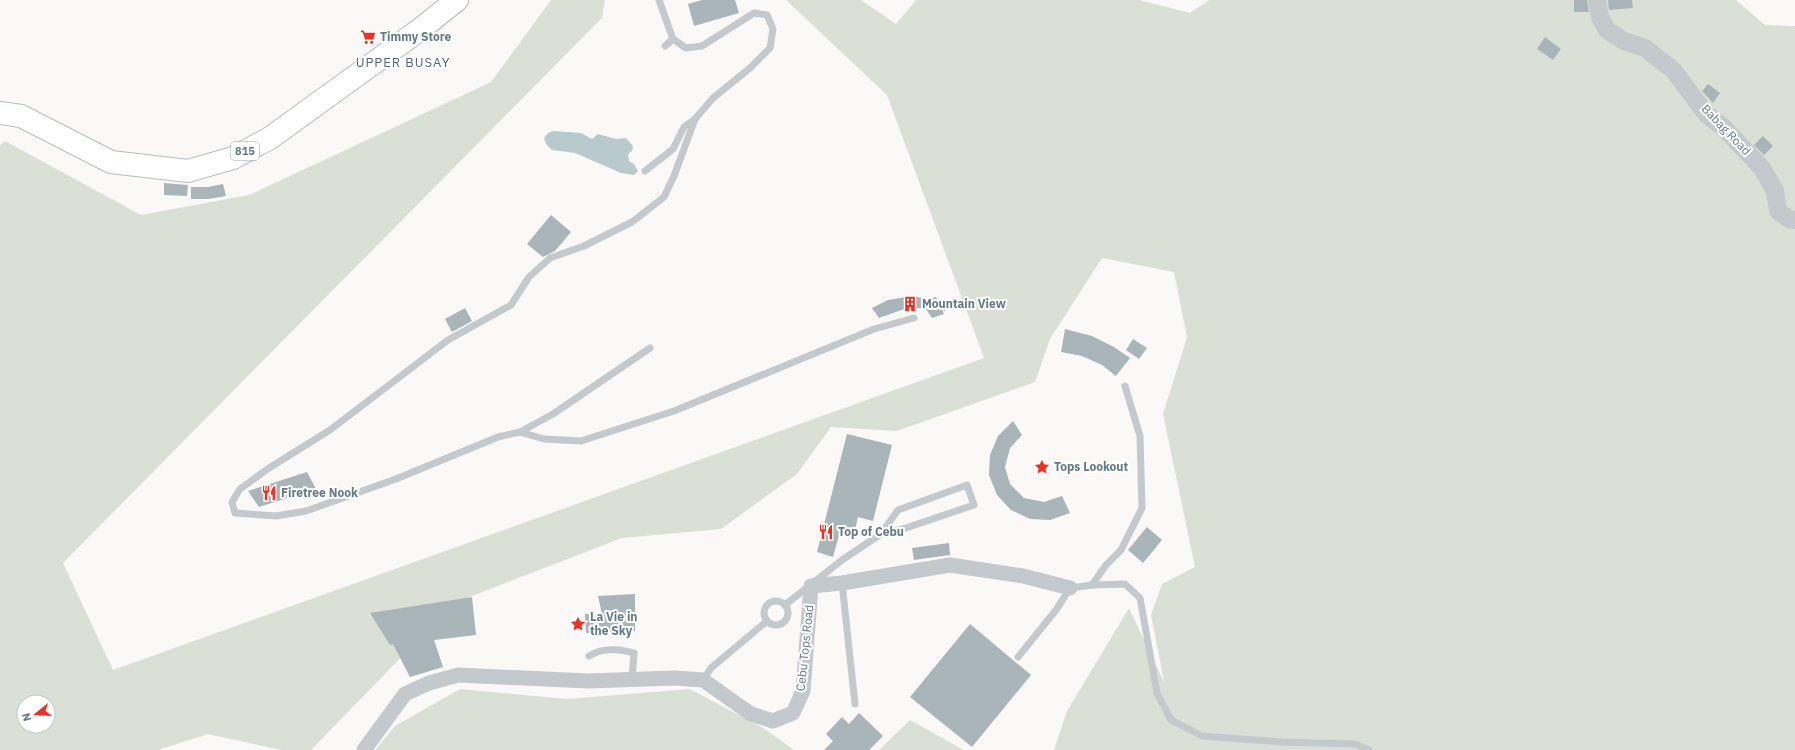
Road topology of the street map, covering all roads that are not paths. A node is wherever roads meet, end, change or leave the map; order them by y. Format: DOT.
graph roads {
  1 [pos="457,0"];
  2 [pos="659,0"];
  3 [pos="1597,0"];
  4 [pos="673,39"];
  5 [pos="665,46"];
  6 [pos="0,113"];
  7 [pos="695,119"];
  8 [pos="645,171"];
  9 [pos="1795,220"];
  10 [pos="914,318"];
  11 [pos="650,348"];
  12 [pos="1126,386"];
  13 [pos="520,432"];
  14 [pos="881,534"];
  15 [pos="842,583"];
  16 [pos="1092,585"];
  17 [pos="811,586"];
  18 [pos="1070,588"];
  19 [pos="785,605"];
  20 [pos="767,621"];
  21 [pos="589,656"];
  22 [pos="1018,657"];
  23 [pos="632,679"];
  24 [pos="703,680"];
  25 [pos="854,704"];
  26 [pos="364,750"];
  27 [pos="1369,750"];
  1 -- 6 [label="main road, 815"];
  2 -- 4 [label="lane"];
  3 -- 9 [label="street, Babag Road"];
  4 -- 5 [label="lane"];
  4 -- 7 [label="lane"];
  7 -- 8 [label="lane"];
  7 -- 13 [label="lane"];
  10 -- 13 [label="lane"];
  11 -- 13 [label="lane"];
  12 -- 16 [label="lane"];
  14 -- 14 [label="lane"];
  14 -- 17 [label="lane"];
  15 -- 17 [label="street"];
  15 -- 18 [label="street"];
  15 -- 25 [label="lane"];
  16 -- 18 [label="lane"];
  16 -- 27 [label="lane"];
  17 -- 19 [label="lane"];
  17 -- 24 [label="street, Cebu Tops Road"];
  18 -- 22 [label="lane"];
  19 -- 20 [label="lane"];
  19 -- 20 [label="lane"];
  20 -- 24 [label="lane"];
  21 -- 23 [label="lane"];
  23 -- 24 [label="street"];
  23 -- 26 [label="street"];
}
